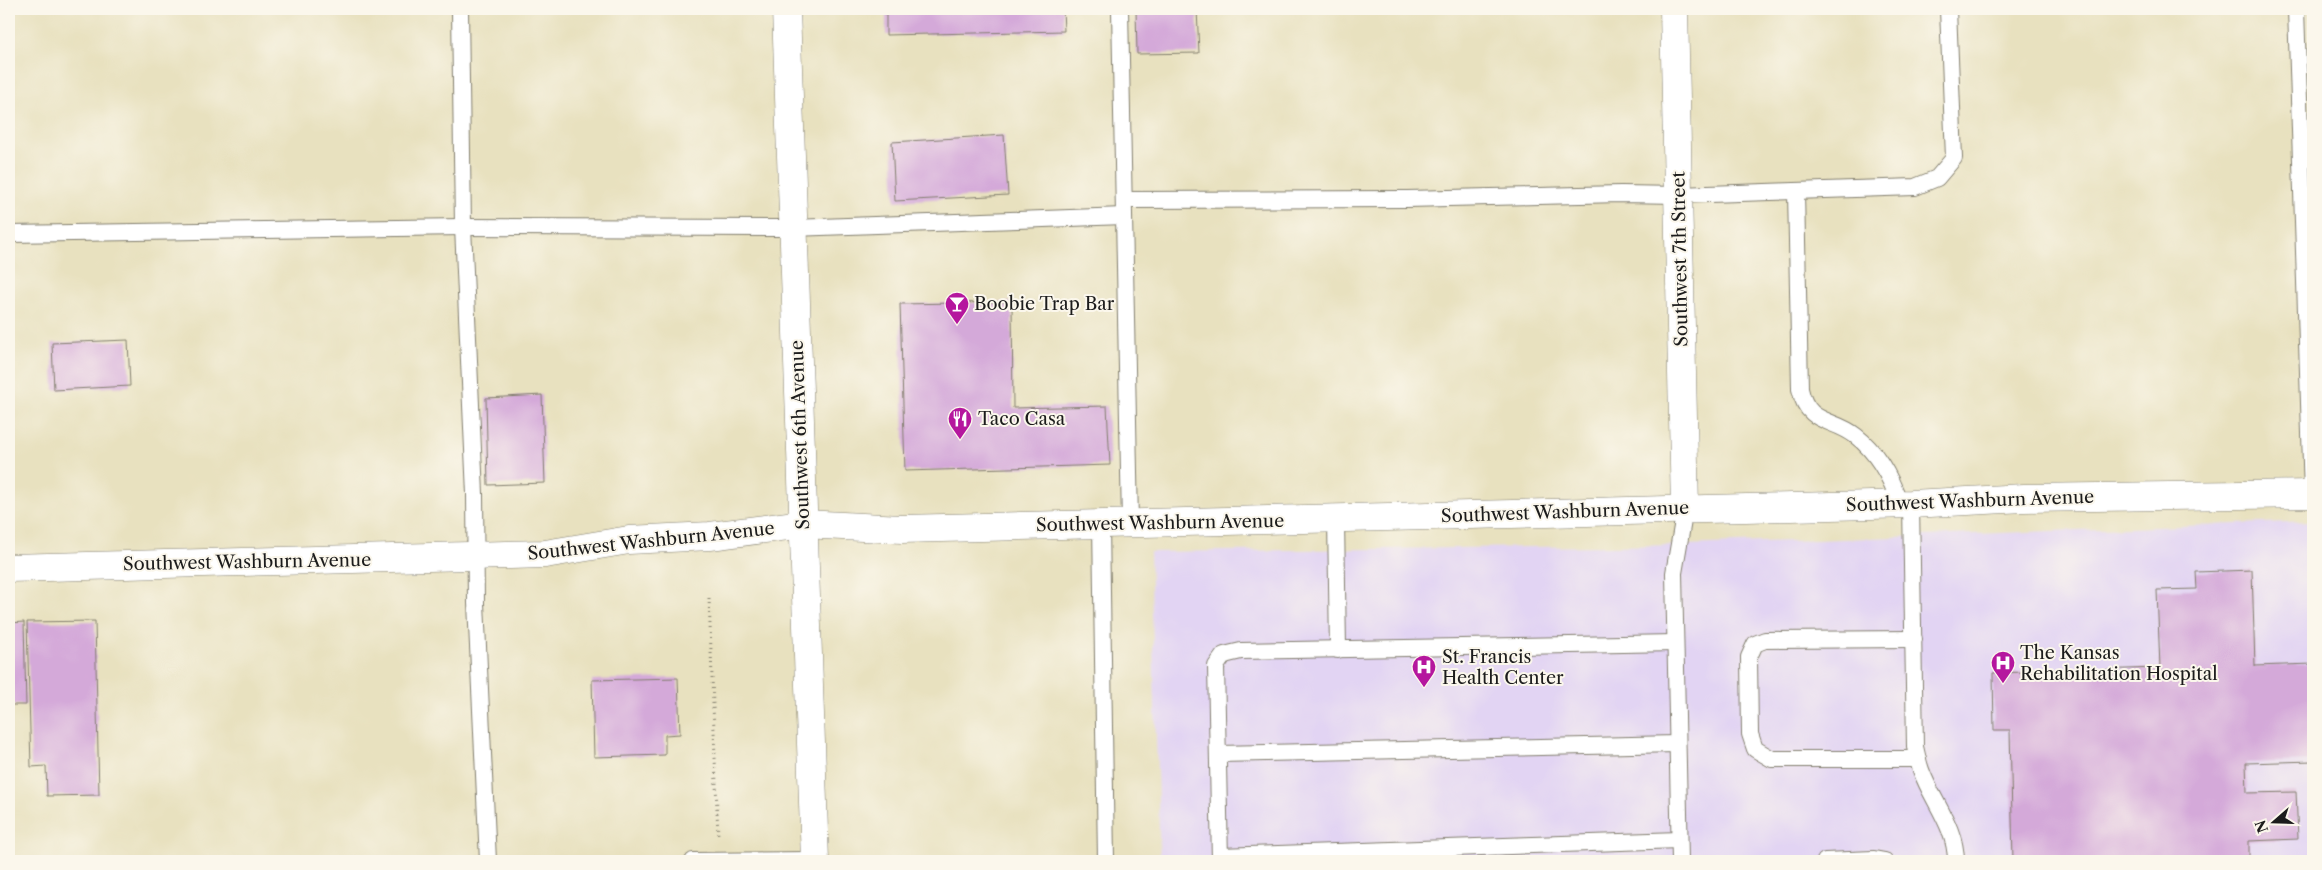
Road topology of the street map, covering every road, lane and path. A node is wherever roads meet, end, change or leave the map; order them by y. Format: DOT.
graph roads {
  1 [pos="460,9"];
  2 [pos="786,9"];
  3 [pos="1120,9"];
  4 [pos="1674,9"];
  5 [pos="1948,9"];
  6 [pos="2296,9"];
  7 [pos="2306,83"];
  8 [pos="2308,186"];
  9 [pos="1796,191"];
  10 [pos="1678,195"];
  11 [pos="1124,208"];
  12 [pos="463,227"];
  13 [pos="793,228"];
  14 [pos="9,234"];
  15 [pos="2309,284"];
  16 [pos="2311,388"];
  17 [pos="2313,494"];
  18 [pos="1906,504"];
  19 [pos="1685,509"];
  20 [pos="1336,519"];
  21 [pos="1130,523"];
  22 [pos="803,524"];
  23 [pos="1101,524"];
  24 [pos="476,556"];
  25 [pos="9,568"];
  26 [pos="709,598"];
  27 [pos="1914,639"];
  28 [pos="1675,642"];
  29 [pos="1338,650"];
  30 [pos="1677,744"];
  31 [pos="1218,754"];
  32 [pos="1918,759"];
  33 [pos="1680,840"];
  34 [pos="1220,859"];
  35 [pos="815,860"];
  36 [pos="488,861"];
  37 [pos="693,861"];
  38 [pos="719,861"];
  39 [pos="1106,861"];
  40 [pos="1680,861"];
  41 [pos="1826,861"];
  42 [pos="1885,861"];
  43 [pos="1956,861"];
  1 -- 12 [label="lane"];
  2 -- 13 [label="main road, Southwest 6th Avenue"];
  3 -- 11 [label="lane"];
  4 -- 10 [label="main road, Southwest 7th Street"];
  5 -- 9 [label="lane"];
  6 -- 7 [label="lane"];
  7 -- 8 [label="lane"];
  8 -- 15 [label="lane"];
  9 -- 10 [label="lane"];
  9 -- 18 [label="lane"];
  10 -- 11 [label="lane"];
  10 -- 19 [label="main road, Southwest 7th Street"];
  11 -- 13 [label="lane"];
  11 -- 21 [label="lane"];
  12 -- 13 [label="lane"];
  12 -- 14 [label="lane"];
  12 -- 24 [label="lane"];
  13 -- 22 [label="main road, Southwest 6th Avenue"];
  15 -- 16 [label="lane"];
  16 -- 17 [label="lane"];
  17 -- 18 [label="main road, Southwest Washburn Avenue"];
  18 -- 19 [label="main road, Southwest Washburn Avenue"];
  18 -- 27 [label="lane"];
  19 -- 20 [label="main road, Southwest Washburn Avenue"];
  19 -- 28 [label="lane"];
  20 -- 21 [label="main road, Southwest Washburn Avenue"];
  20 -- 29 [label="lane"];
  21 -- 23 [label="main road, Southwest Washburn Avenue"];
  22 -- 23 [label="main road, Southwest Washburn Avenue"];
  22 -- 24 [label="main road, Southwest Washburn Avenue"];
  22 -- 35 [label="main road, Southwest 6th Avenue"];
  23 -- 39 [label="lane"];
  24 -- 25 [label="main road, Southwest Washburn Avenue"];
  24 -- 36 [label="lane"];
  26 -- 38 [label="path"];
  27 -- 32 [label="lane"];
  27 -- 32 [label="lane"];
  28 -- 29 [label="lane"];
  28 -- 30 [label="lane"];
  29 -- 31 [label="lane"];
  30 -- 31 [label="lane"];
  30 -- 33 [label="lane"];
  31 -- 34 [label="lane"];
  32 -- 43 [label="lane"];
  33 -- 34 [label="lane"];
  33 -- 40 [label="lane"];
  35 -- 38 [label="lane"];
  37 -- 38 [label="lane"];
  41 -- 42 [label="lane"];
}
